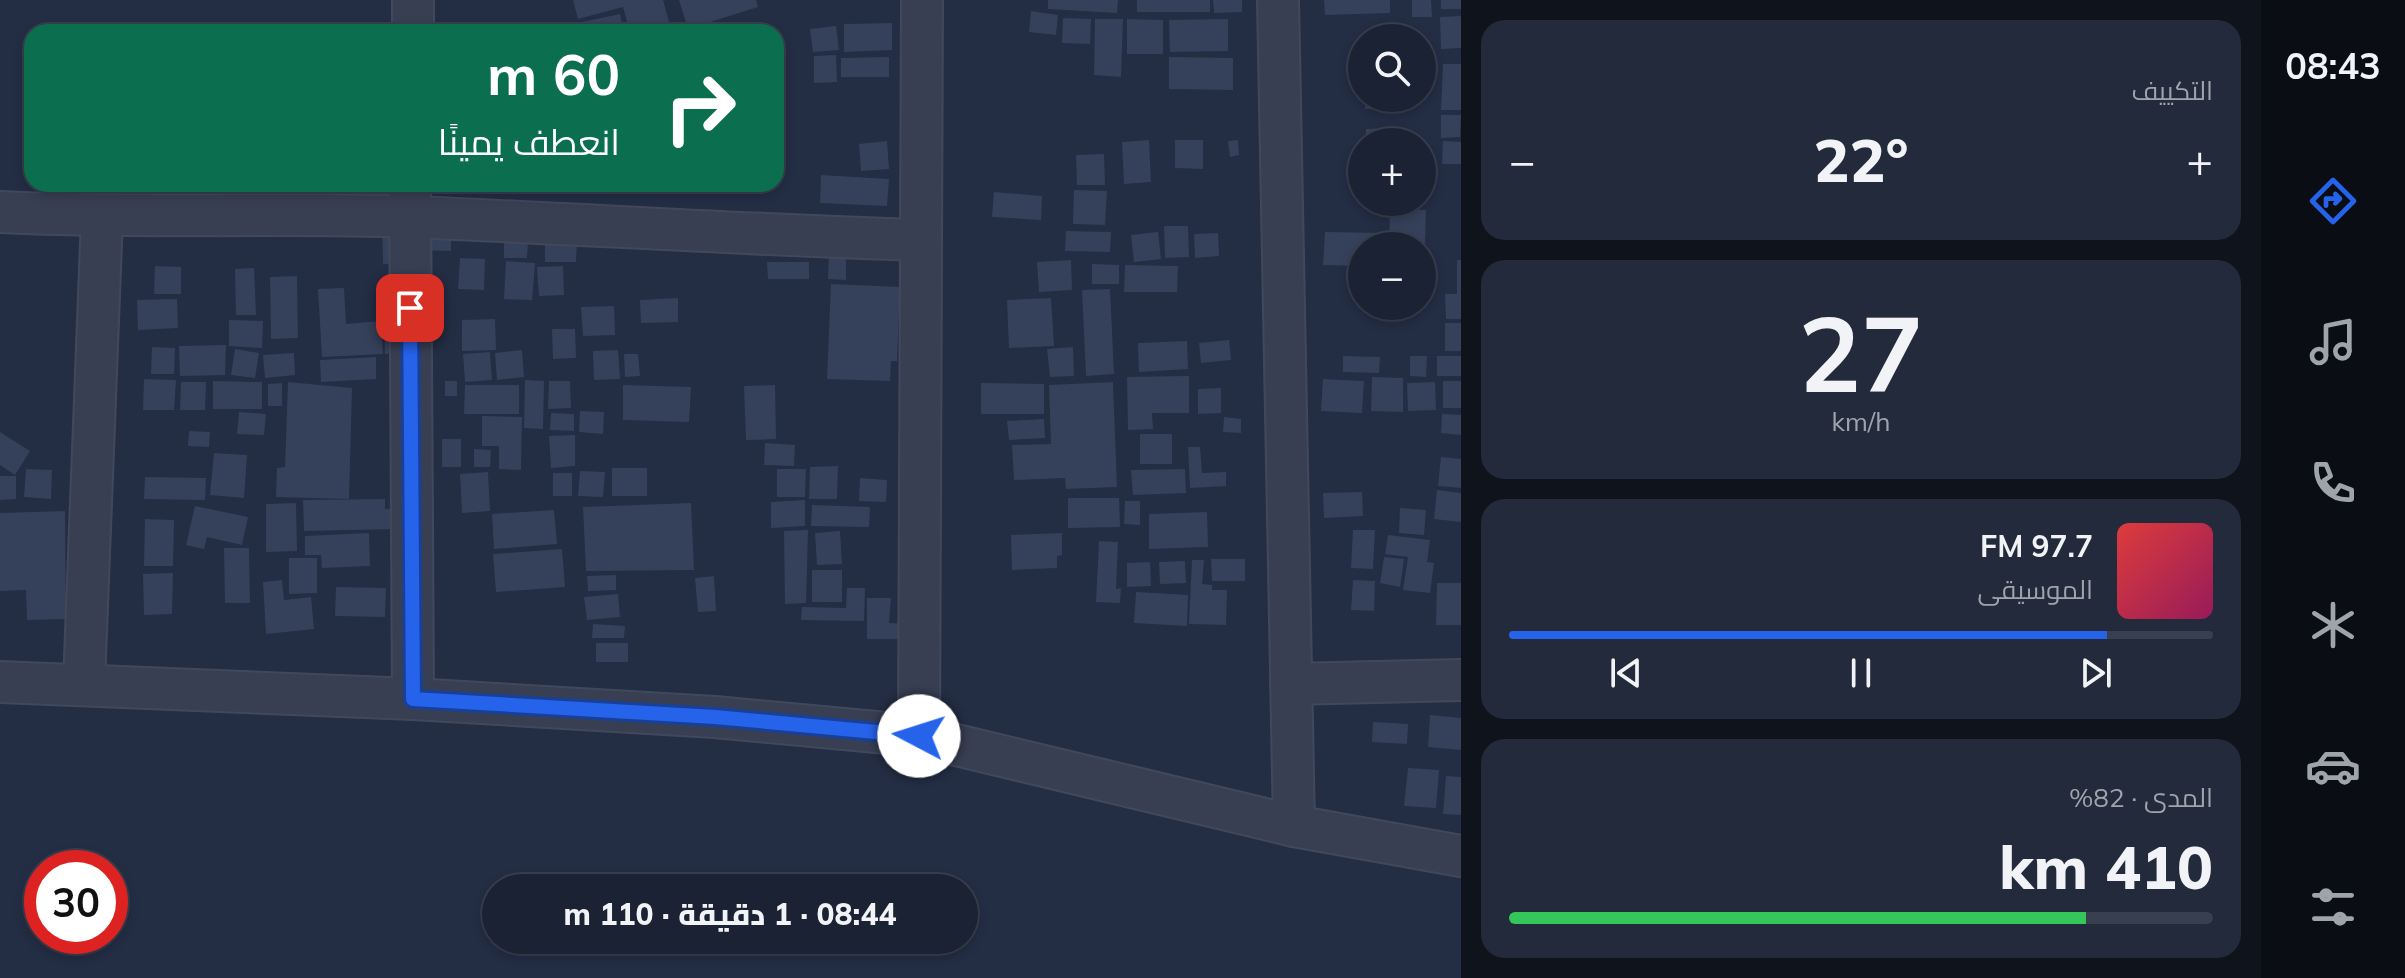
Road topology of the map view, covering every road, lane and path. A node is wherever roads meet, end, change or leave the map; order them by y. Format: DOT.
graph roads {
  1 [pos="413,0"];
  2 [pos="922,0"];
  3 [pos="1278,0"];
  4 [pos="413,24"];
  5 [pos="410,201"];
  6 [pos="0,212"];
  7 [pos="102,217"];
  8 [pos="920,240"];
  9 [pos="1461,680"];
  10 [pos="0,682"];
  11 [pos="84,684"];
  12 [pos="1291,684"];
  13 [pos="413,699"];
  14 [pos="919,736"];
  15 [pos="1294,826"];
  16 [pos="1461,856"];
  1 -- 4 [label="street"];
  2 -- 8 [label="street"];
  3 -- 12 [label="street"];
  5 -- 7 [label="street"];
  5 -- 8 [label="street"];
  5 -- 13 [label="street"];
  6 -- 7 [label="street"];
  7 -- 11 [label="street"];
  8 -- 14 [label="street"];
  9 -- 12 [label="street"];
  10 -- 11 [label="street"];
  11 -- 13 [label="street"];
  12 -- 15 [label="street"];
  13 -- 14 [label="street"];
  14 -- 15 [label="street"];
  15 -- 16 [label="street"];
}
